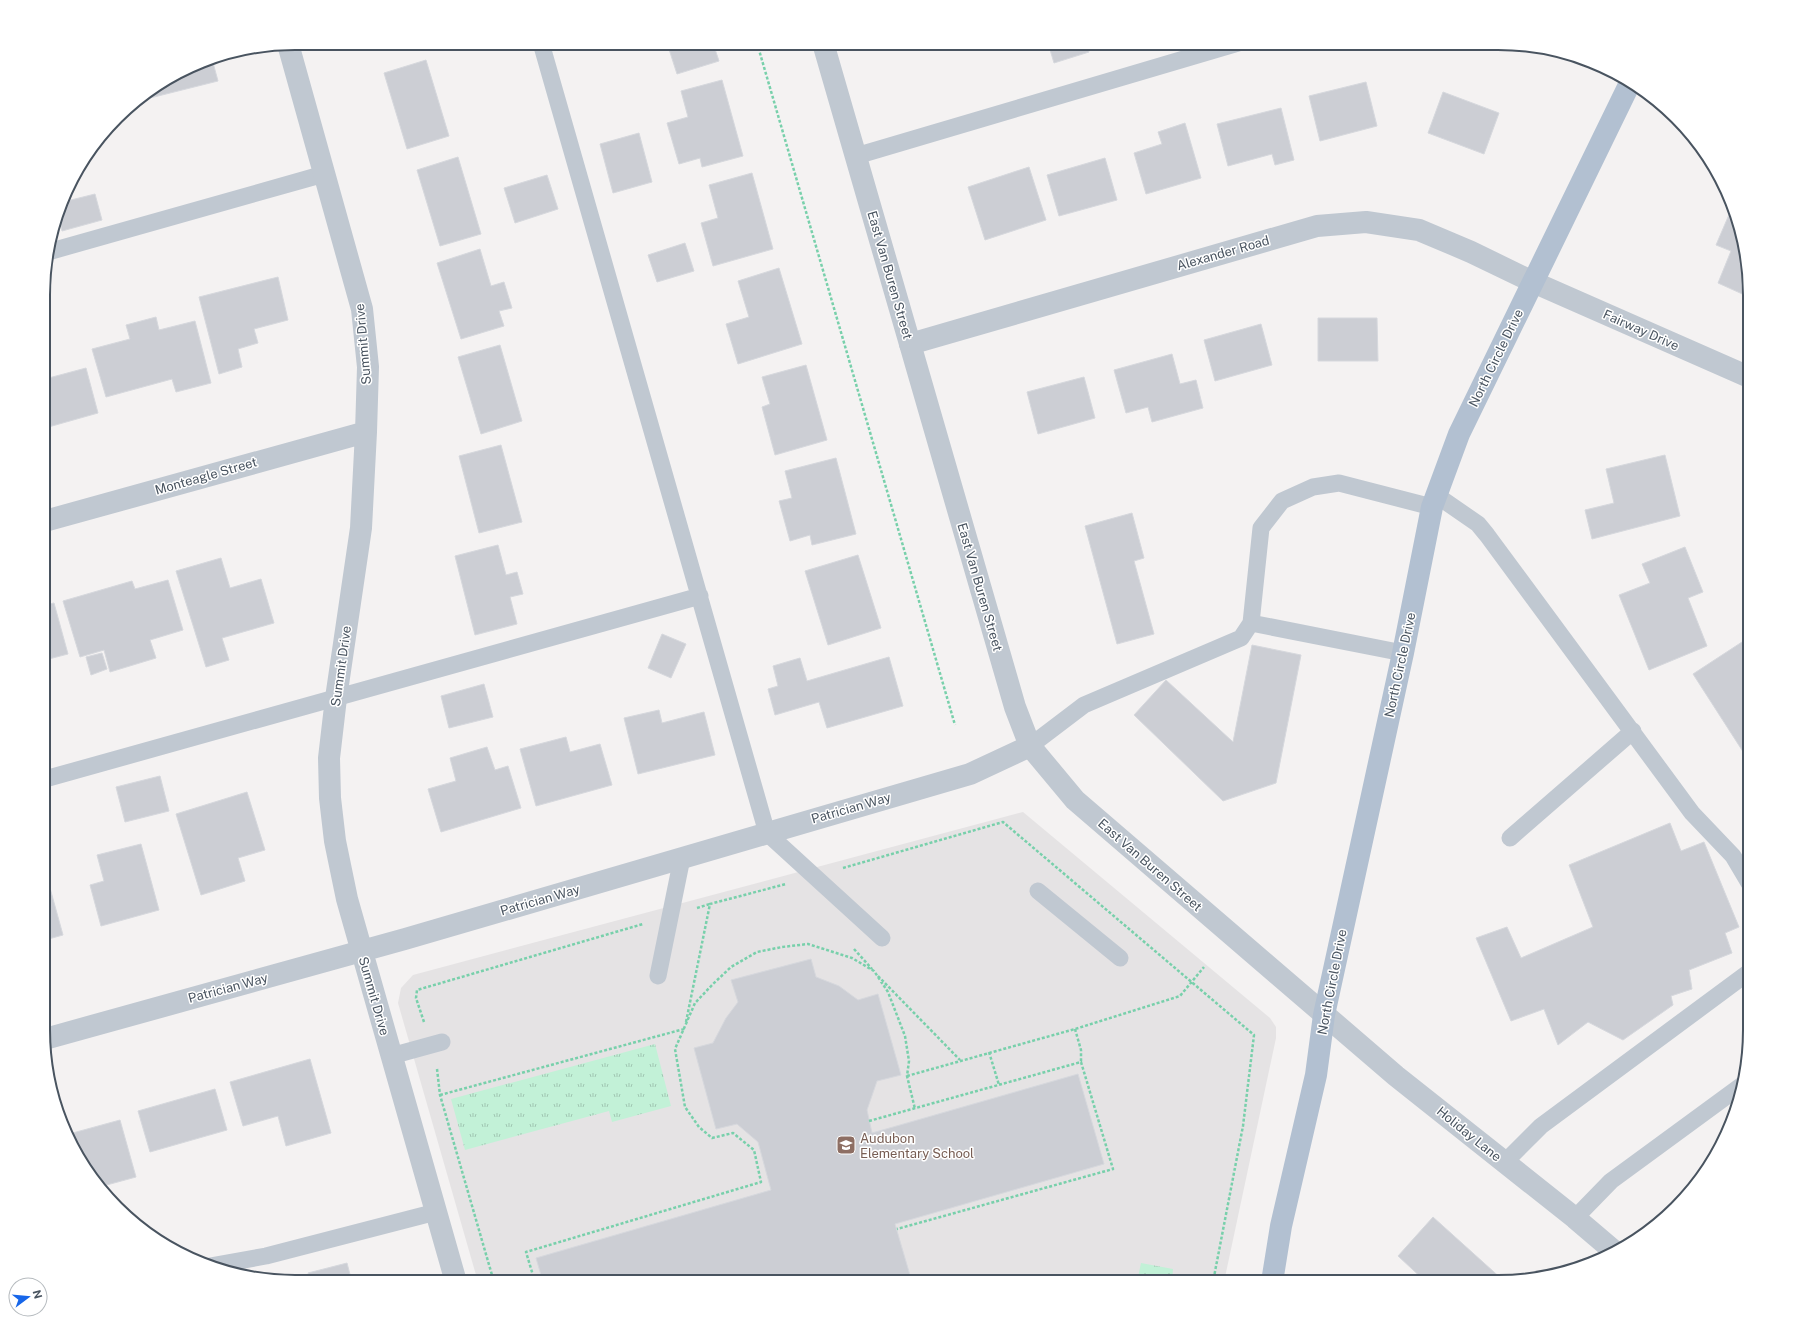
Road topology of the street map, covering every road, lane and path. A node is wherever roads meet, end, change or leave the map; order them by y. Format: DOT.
graph roads {
  1 [pos="290,50"];
  2 [pos="543,50"];
  3 [pos="759,50"];
  4 [pos="824,50"];
  5 [pos="1214,50"];
  6 [pos="1628,87"];
  7 [pos="856,156"];
  8 [pos="324,174"];
  9 [pos="54,250"];
  10 [pos="1533,282"];
  11 [pos="910,344"];
  12 [pos="1743,374"];
  13 [pos="366,432"];
  14 [pos="1434,501"];
  15 [pos="50,520"];
  16 [pos="700,596"];
  17 [pos="1251,623"];
  18 [pos="1403,653"];
  19 [pos="336,698"];
  20 [pos="956,725"];
  21 [pos="1632,731"];
  22 [pos="1030,746"];
  23 [pos="50,778"];
  24 [pos="767,833"];
  25 [pos="1510,838"];
  26 [pos="682,858"];
  27 [pos="1743,871"];
  28 [pos="814,876"];
  29 [pos="1038,891"];
  30 [pos="710,904"];
  31 [pos="669,916"];
  32 [pos="882,938"];
  33 [pos="848,943"];
  34 [pos="362,952"];
  35 [pos="1120,958"];
  36 [pos="1204,967"];
  37 [pos="874,972"];
  38 [pos="658,976"];
  39 [pos="1743,977"];
  40 [pos="1192,982"];
  41 [pos="1324,1015"];
  42 [pos="684,1029"];
  43 [pos="1075,1029"];
  44 [pos="50,1037"];
  45 [pos="437,1043"];
  46 [pos="989,1052"];
  47 [pos="391,1056"];
  48 [pos="960,1060"];
  49 [pos="1081,1062"];
  50 [pos="907,1076"];
  51 [pos="999,1085"];
  52 [pos="1736,1090"];
  53 [pos="440,1095"];
  54 [pos="915,1109"];
  55 [pos="869,1121"];
  56 [pos="1505,1162"];
  57 [pos="436,1212"];
  58 [pos="1575,1218"];
  59 [pos="897,1229"];
  60 [pos="1610,1248"];
  61 [pos="222,1264"];
  62 [pos="454,1275"];
  63 [pos="492,1275"];
  64 [pos="533,1275"];
  65 [pos="1214,1275"];
  66 [pos="1273,1275"];
  1 -- 8 [label="street, Summit Drive"];
  2 -- 16 [label="lane"];
  3 -- 20 [label="path"];
  4 -- 7 [label="street, East Van Buren Street"];
  5 -- 7 [label="lane"];
  6 -- 10 [label="main road, North Circle Drive"];
  7 -- 11 [label="street, East Van Buren Street"];
  8 -- 9 [label="lane"];
  8 -- 13 [label="street, Summit Drive"];
  10 -- 11 [label="street, Alexander Road"];
  10 -- 12 [label="street, Fairway Drive"];
  10 -- 14 [label="main road, North Circle Drive"];
  11 -- 22 [label="street, East Van Buren Street"];
  13 -- 15 [label="street, Monteagle Street"];
  13 -- 19 [label="street, Summit Drive"];
  14 -- 17 [label="lane"];
  14 -- 18 [label="main road, North Circle Drive"];
  14 -- 21 [label="lane"];
  16 -- 19 [label="lane"];
  16 -- 24 [label="lane"];
  17 -- 18 [label="lane"];
  17 -- 22 [label="lane"];
  18 -- 41 [label="main road, North Circle Drive"];
  19 -- 23 [label="lane"];
  19 -- 34 [label="street, Summit Drive"];
  21 -- 25 [label="lane"];
  21 -- 27 [label="lane"];
  22 -- 24 [label="street, Patrician Way"];
  22 -- 41 [label="street, East Van Buren Street"];
  24 -- 26 [label="street, Patrician Way"];
  24 -- 28 [label="lane"];
  26 -- 31 [label="lane"];
  26 -- 34 [label="street, Patrician Way"];
  28 -- 30 [label="path"];
  28 -- 32 [label="lane"];
  28 -- 40 [label="path"];
  29 -- 35 [label="lane"];
  30 -- 31 [label="path"];
  30 -- 42 [label="path"];
  31 -- 38 [label="lane"];
  31 -- 45 [label="path"];
  33 -- 37 [label="path"];
  34 -- 44 [label="street, Patrician Way"];
  34 -- 47 [label="street, Summit Drive"];
  36 -- 40 [label="path"];
  37 -- 42 [label="path"];
  37 -- 48 [label="path"];
  37 -- 50 [label="path"];
  39 -- 56 [label="lane"];
  40 -- 43 [label="path"];
  40 -- 65 [label="path"];
  41 -- 56 [label="street, Holiday Lane"];
  41 -- 66 [label="main road, North Circle Drive"];
  42 -- 53 [label="path"];
  42 -- 64 [label="path"];
  43 -- 46 [label="path"];
  43 -- 49 [label="path"];
  45 -- 47 [label="lane"];
  45 -- 53 [label="path"];
  46 -- 48 [label="path"];
  46 -- 51 [label="path"];
  47 -- 57 [label="street, Summit Drive"];
  48 -- 50 [label="path"];
  49 -- 51 [label="path"];
  49 -- 59 [label="path"];
  50 -- 54 [label="path"];
  51 -- 54 [label="path"];
  52 -- 58 [label="lane"];
  53 -- 63 [label="path"];
  54 -- 55 [label="path"];
  56 -- 58 [label="street, Holiday Lane"];
  57 -- 61 [label="lane"];
  57 -- 62 [label="street, Summit Drive"];
  58 -- 60 [label="street, Holiday Lane"];
}
